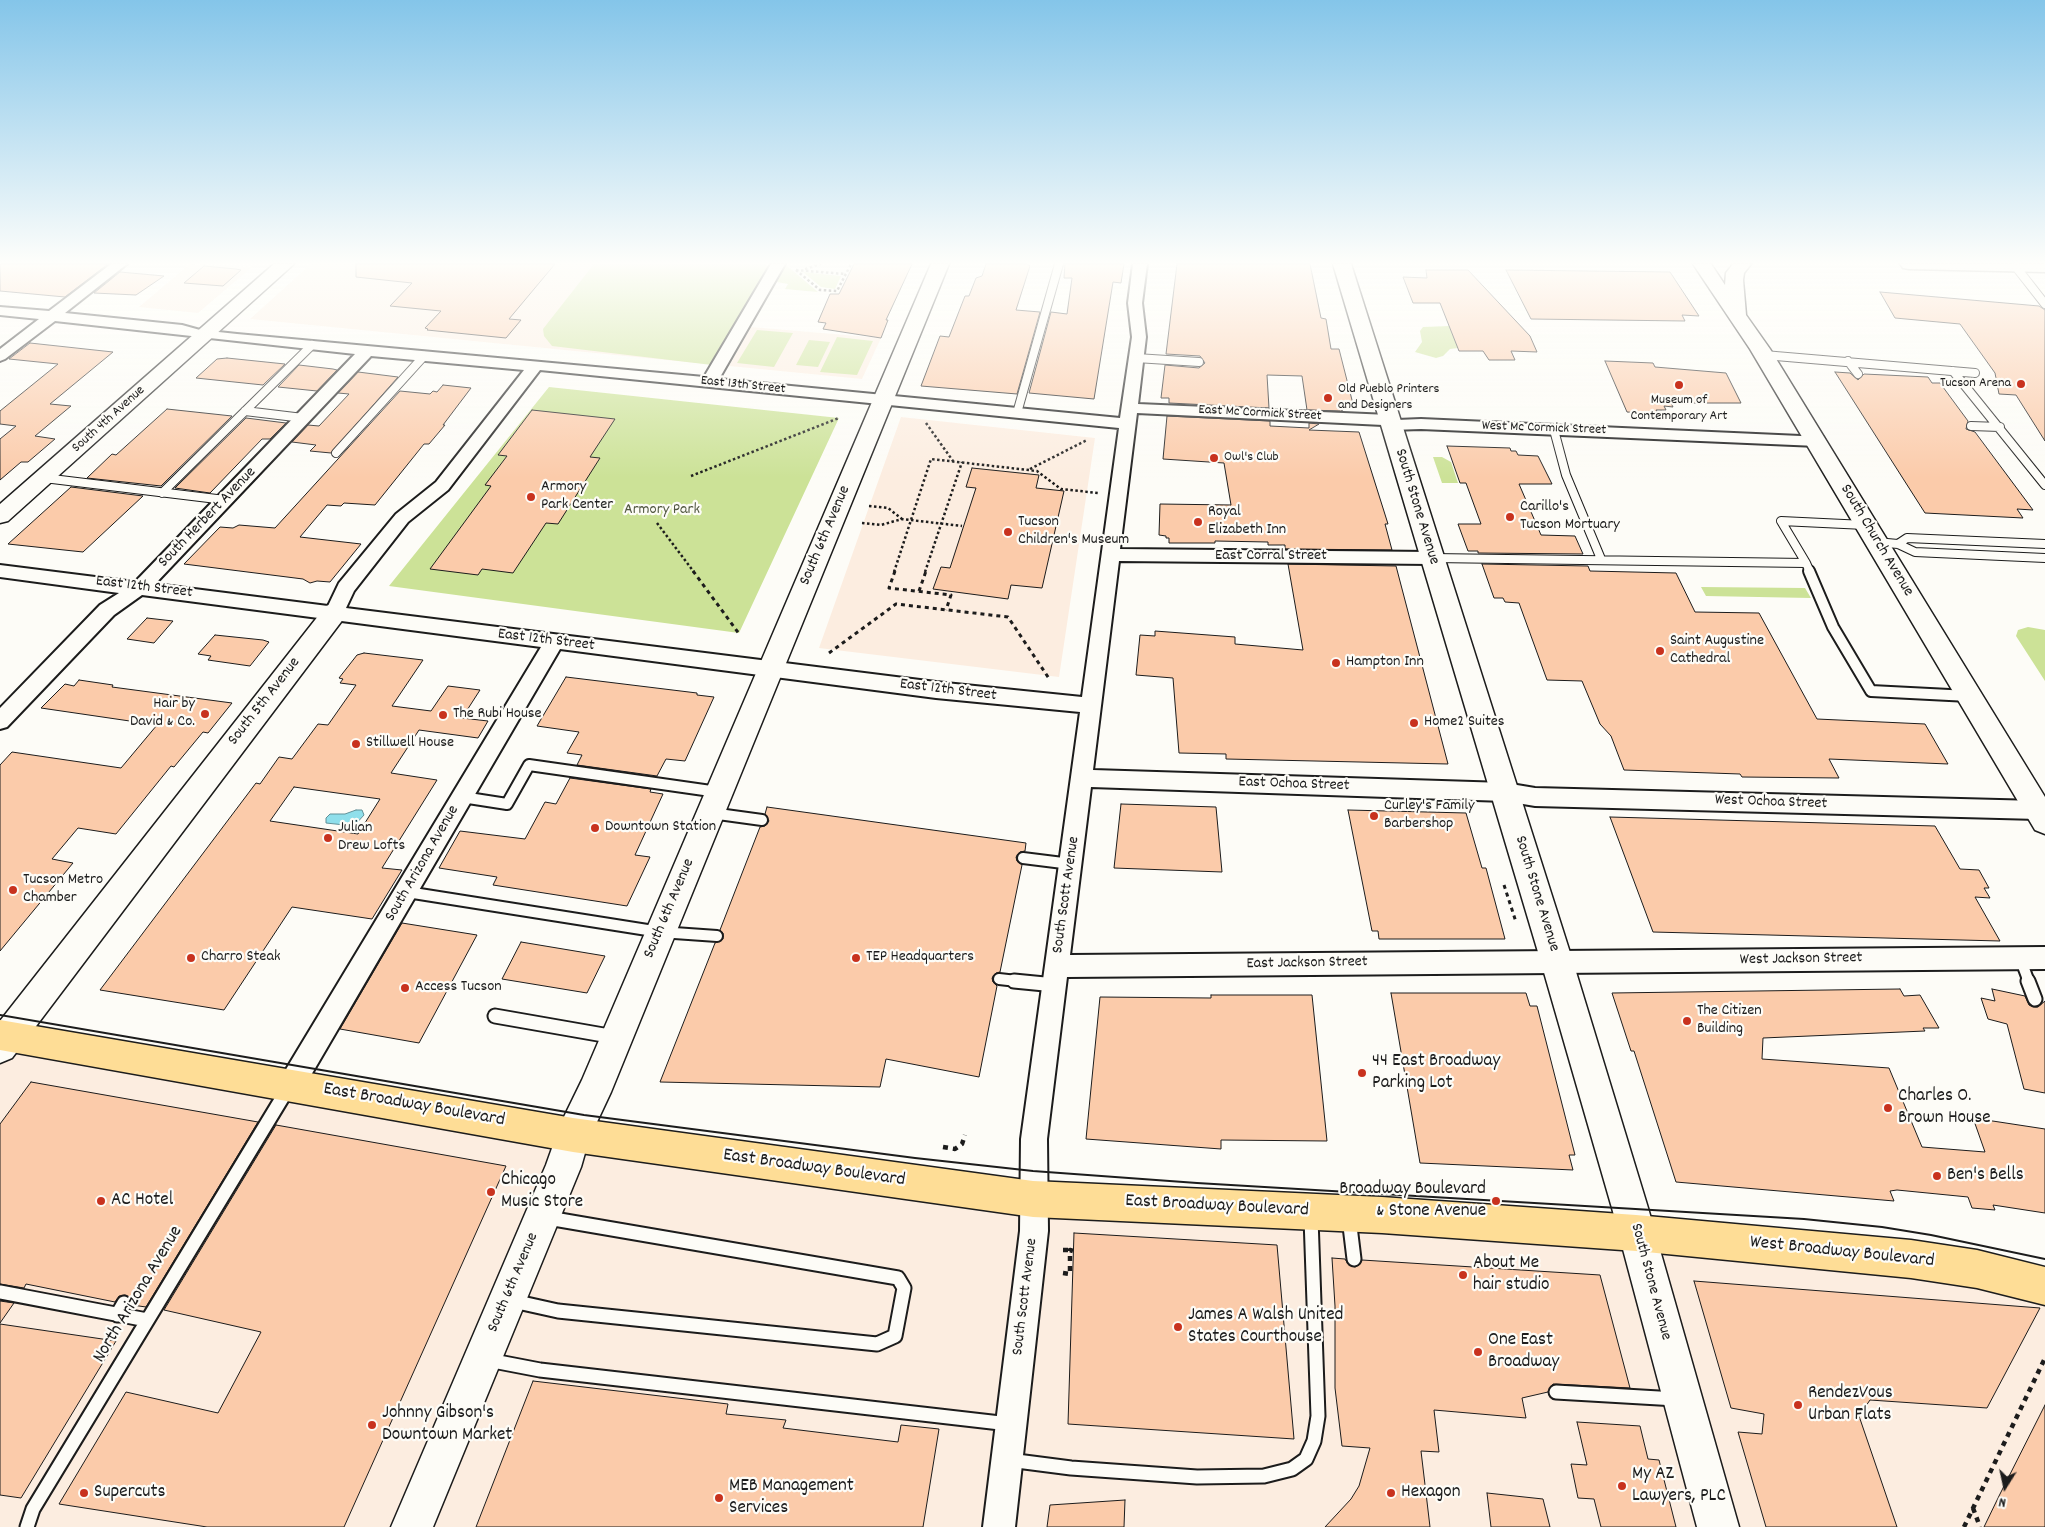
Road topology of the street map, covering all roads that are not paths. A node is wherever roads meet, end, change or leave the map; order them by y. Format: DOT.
graph roads {
  1 [pos="28,335"];
  2 [pos="206,335"];
  3 [pos="209,335"];
  4 [pos="736,335"];
  5 [pos="911,335"];
  6 [pos="1039,335"];
  7 [pos="1139,335"];
  8 [pos="1364,335"];
  9 [pos="1751,335"];
  10 [pos="312,345"];
  11 [pos="367,351"];
  12 [pos="1764,355"];
  13 [pos="0,356"];
  14 [pos="424,356"];
  15 [pos="1136,358"];
  16 [pos="1848,361"];
  17 [pos="1199,362"];
  18 [pos="535,366"];
  19 [pos="1953,371"];
  20 [pos="1975,373"];
  21 [pos="1858,374"];
  22 [pos="709,382"];
  23 [pos="884,400"];
  24 [pos="244,411"];
  25 [pos="1017,413"];
  26 [pos="1129,416"];
  27 [pos="303,418"];
  28 [pos="1390,423"];
  29 [pos="1971,426"];
  30 [pos="2000,427"];
  31 [pos="1554,430"];
  32 [pos="1817,441"];
  33 [pos="336,453"];
  34 [pos="44,478"];
  35 [pos="2045,485"];
  36 [pos="162,493"];
  37 [pos="224,500"];
  38 [pos="0,516"];
  39 [pos="1880,537"];
  40 [pos="2045,544"];
  41 [pos="1111,555"];
  42 [pos="1431,558"];
  43 [pos="2045,558"];
  44 [pos="1600,559"];
  45 [pos="1806,563"];
  46 [pos="0,570"];
  47 [pos="141,587"];
  48 [pos="335,612"];
  49 [pos="554,642"];
  50 [pos="771,668"];
  51 [pos="1970,696"];
  52 [pos="1092,706"];
  53 [pos="0,720"];
  54 [pos="1083,778"];
  55 [pos="1504,792"];
  56 [pos="462,798"];
  57 [pos="715,803"];
  58 [pos="2042,816"];
  59 [pos="762,820"];
  60 [pos="1023,858"];
  61 [pos="1071,864"];
  62 [pos="407,892"];
  63 [pos="660,932"];
  64 [pos="717,936"];
  65 [pos="2020,958"];
  66 [pos="2045,958"];
  67 [pos="1557,962"];
  68 [pos="1056,976"];
  69 [pos="999,979"];
  70 [pos="2035,999"];
  71 [pos="495,1016"];
  72 [pos="617,1037"];
  73 [pos="2,1040"];
  74 [pos="291,1085"];
  75 [pos="574,1135"];
  76 [pos="1033,1199"];
  77 [pos="1311,1211"];
  78 [pos="1348,1213"];
  79 [pos="542,1216"];
  80 [pos="1636,1233"];
  81 [pos="1354,1259"];
  82 [pos="2045,1286"];
  83 [pos="0,1292"];
  84 [pos="507,1300"];
  85 [pos="147,1320"];
  86 [pos="482,1359"];
  87 [pos="1556,1392"];
  88 [pos="1682,1400"];
  89 [pos="1010,1425"];
  90 [pos="1008,1460"];
  91 [pos="26,1527"];
  92 [pos="412,1527"];
  93 [pos="999,1527"];
  94 [pos="1718,1527"];
  1 -- 13 [label="street"];
  2 -- 34 [label="street, South 4th Avenue"];
  3 -- 10 [label="street, East 13th Street"];
  4 -- 22 [label="street"];
  5 -- 23 [label="street, South 6th Avenue"];
  6 -- 25 [label="lane"];
  7 -- 15 [label="street, South Scott Avenue"];
  8 -- 28 [label="street, South Stone Avenue"];
  9 -- 12 [label="street, South Church Avenue"];
  10 -- 11 [label="street, East 13th Street"];
  10 -- 24 [label="lane"];
  11 -- 14 [label="street, East 13th Street"];
  11 -- 27 [label="street, South Herbert Avenue"];
  12 -- 16 [label="lane"];
  12 -- 32 [label="street, South Church Avenue"];
  14 -- 18 [label="street, East 13th Street"];
  14 -- 33 [label="lane"];
  15 -- 17 [label="lane"];
  15 -- 26 [label="street, South Scott Avenue"];
  16 -- 19 [label="lane"];
  16 -- 21 [label="lane"];
  18 -- 22 [label="street, East 13th Street"];
  18 -- 48 [label="street, South 5th Avenue"];
  19 -- 20 [label="lane"];
  19 -- 30 [label="lane"];
  22 -- 23 [label="street, East 13th Street"];
  23 -- 25 [label="street, East 13th Street"];
  23 -- 50 [label="street, South 6th Avenue"];
  24 -- 27 [label="lane"];
  24 -- 36 [label="lane"];
  25 -- 26 [label="street, East 13th Street"];
  26 -- 28 [label="street, East Mc Cormick Street"];
  26 -- 41 [label="street, South Scott Avenue"];
  27 -- 37 [label="street, South Herbert Avenue"];
  28 -- 31 [label="street, West Mc Cormick Street"];
  28 -- 42 [label="street, South Stone Avenue"];
  29 -- 30 [label="lane"];
  30 -- 35 [label="lane"];
  31 -- 32 [label="street, West Mc Cormick Street"];
  31 -- 44 [label="lane"];
  32 -- 39 [label="street, South Church Avenue"];
  34 -- 36 [label="lane"];
  34 -- 38 [label="street, South 4th Avenue"];
  36 -- 37 [label="lane"];
  37 -- 47 [label="street, South Herbert Avenue"];
  39 -- 40 [label="lane"];
  39 -- 43 [label="lane"];
  39 -- 45 [label="lane"];
  39 -- 51 [label="street, South Church Avenue"];
  41 -- 42 [label="street, East Corral Street"];
  41 -- 52 [label="street, South Scott Avenue"];
  42 -- 44 [label="lane"];
  42 -- 55 [label="street, South Stone Avenue"];
  44 -- 45 [label="lane"];
  45 -- 51 [label="lane"];
  46 -- 47 [label="street, East 12th Street"];
  47 -- 48 [label="street, East 12th Street"];
  47 -- 53 [label="street, South Herbert Avenue"];
  48 -- 49 [label="street, East 12th Street"];
  48 -- 73 [label="street, South 5th Avenue"];
  49 -- 50 [label="street, East 12th Street"];
  49 -- 56 [label="street, South Arizona Avenue"];
  50 -- 52 [label="street, East 12th Street"];
  50 -- 57 [label="street, South 6th Avenue"];
  51 -- 58 [label="street, South Church Avenue"];
  52 -- 54 [label="street, South Scott Avenue"];
  54 -- 55 [label="street, East Ochoa Street"];
  54 -- 61 [label="street, South Scott Avenue"];
  55 -- 58 [label="street, West Ochoa Street"];
  55 -- 67 [label="street, South Stone Avenue"];
  56 -- 57 [label="lane"];
  56 -- 62 [label="street, South Arizona Avenue"];
  57 -- 59 [label="lane"];
  57 -- 63 [label="street, South 6th Avenue"];
  60 -- 61 [label="lane"];
  61 -- 68 [label="street, South Scott Avenue"];
  62 -- 63 [label="lane"];
  62 -- 74 [label="street, South Arizona Avenue"];
  63 -- 64 [label="lane"];
  63 -- 72 [label="street, South 6th Avenue"];
  65 -- 66 [label="street, West Jackson Street"];
  65 -- 67 [label="street, West Jackson Street"];
  65 -- 70 [label="lane"];
  67 -- 68 [label="street, East Jackson Street"];
  67 -- 80 [label="street, South Stone Avenue"];
  68 -- 69 [label="lane"];
  68 -- 76 [label="street, South Scott Avenue"];
  71 -- 72 [label="lane"];
  72 -- 75 [label="street, South 6th Avenue"];
  73 -- 74 [label="main road, East Broadway Boulevard"];
  74 -- 75 [label="main road, East Broadway Boulevard"];
  74 -- 85 [label="lane, North Arizona Avenue"];
  75 -- 76 [label="main road, East Broadway Boulevard"];
  75 -- 79 [label="street, South 6th Avenue"];
  76 -- 77 [label="main road, East Broadway Boulevard"];
  76 -- 89 [label="street, South Scott Avenue"];
  77 -- 78 [label="main road, East Broadway Boulevard"];
  77 -- 90 [label="lane"];
  78 -- 80 [label="main road, East Broadway Boulevard"];
  78 -- 81 [label="lane"];
  79 -- 84 [label="street, South 6th Avenue"];
  79 -- 84 [label="lane"];
  80 -- 82 [label="main road, West Broadway Boulevard"];
  80 -- 88 [label="street, South Stone Avenue"];
  83 -- 85 [label="lane"];
  84 -- 86 [label="street, South 6th Avenue"];
  85 -- 91 [label="lane, North Arizona Avenue"];
  86 -- 89 [label="lane"];
  86 -- 92 [label="street, South 6th Avenue"];
  87 -- 88 [label="lane"];
  88 -- 94 [label="street, South Stone Avenue"];
  89 -- 90 [label="street, South Scott Avenue"];
  90 -- 93 [label="street, South Scott Avenue"];
}
